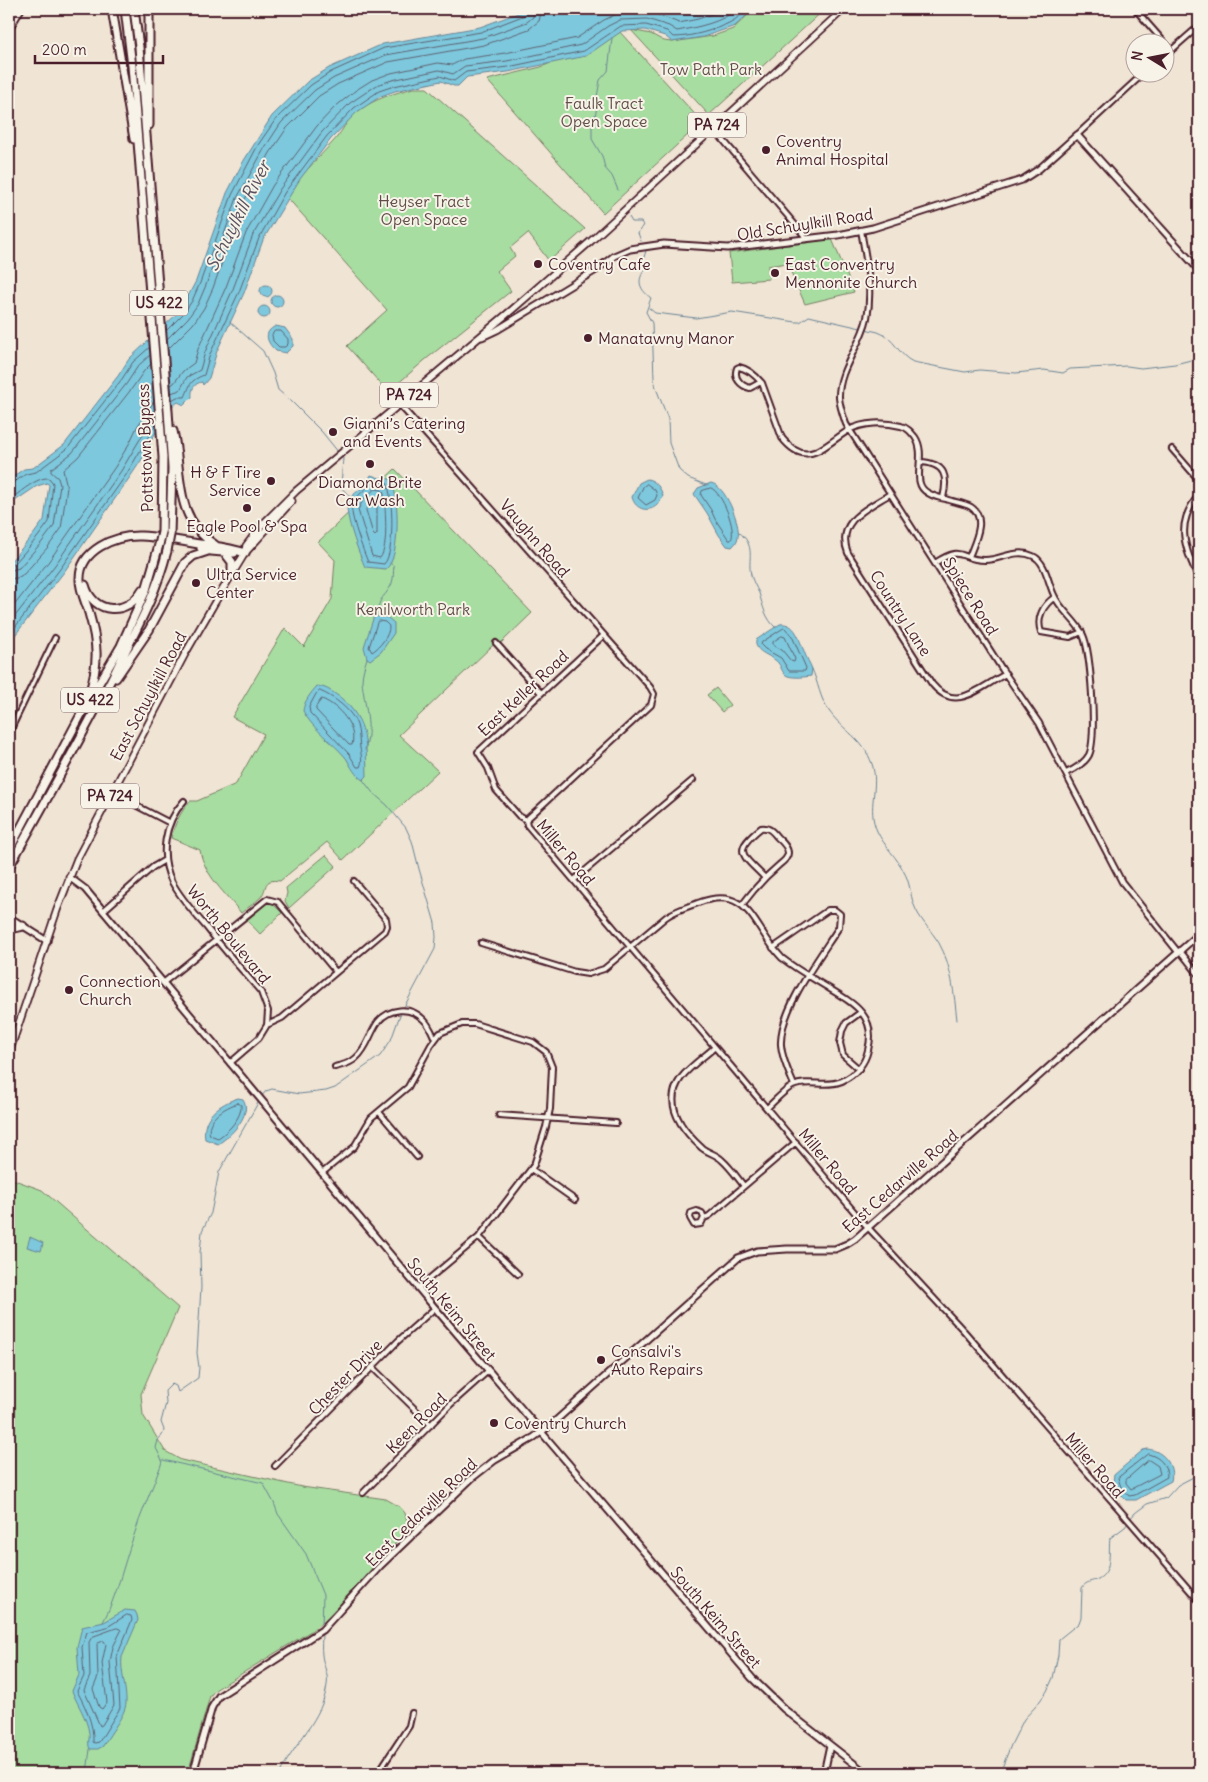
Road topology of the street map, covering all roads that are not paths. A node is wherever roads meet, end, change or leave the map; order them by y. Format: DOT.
graph roads {
  1 [pos="21,9"];
  2 [pos="112,9"];
  3 [pos="125,9"];
  4 [pos="134,9"];
  5 [pos="149,9"];
  6 [pos="844,9"];
  7 [pos="1135,9"];
  8 [pos="1199,26"];
  9 [pos="9,29"];
  10 [pos="1155,32"];
  11 [pos="1176,47"];
  12 [pos="1134,82"];
  13 [pos="714,128"];
  14 [pos="1076,135"];
  15 [pos="148,158"];
  16 [pos="143,204"];
  17 [pos="861,230"];
  18 [pos="806,239"];
  19 [pos="1199,270"];
  20 [pos="477,339"];
  21 [pos="761,382"];
  22 [pos="399,404"];
  23 [pos="850,430"];
  24 [pos="173,445"];
  25 [pos="1172,449"];
  26 [pos="920,462"];
  27 [pos="1199,480"];
  28 [pos="890,494"];
  29 [pos="1199,495"];
  30 [pos="943,498"];
  31 [pos="159,545"];
  32 [pos="214,549"];
  33 [pos="225,553"];
  34 [pos="245,553"];
  35 [pos="970,556"];
  36 [pos="935,563"];
  37 [pos="232,575"];
  38 [pos="1199,579"];
  39 [pos="1055,597"];
  40 [pos="1082,632"];
  41 [pos="604,635"];
  42 [pos="55,638"];
  43 [pos="496,642"];
  44 [pos="1006,674"];
  45 [pos="541,693"];
  46 [pos="102,698"];
  47 [pos="85,707"];
  48 [pos="9,732"];
  49 [pos="1066,773"];
  50 [pos="693,780"];
  51 [pos="112,793"];
  52 [pos="184,801"];
  53 [pos="526,820"];
  54 [pos="170,823"];
  55 [pos="9,850"];
  56 [pos="165,860"];
  57 [pos="9,867"];
  58 [pos="69,877"];
  59 [pos="765,878"];
  60 [pos="354,880"];
  61 [pos="574,880"];
  62 [pos="742,905"];
  63 [pos="103,911"];
  64 [pos="9,917"];
  65 [pos="23,926"];
  66 [pos="9,929"];
  67 [pos="1199,934"];
  68 [pos="216,940"];
  69 [pos="47,941"];
  70 [pos="481,943"];
  71 [pos="630,947"];
  72 [pos="773,948"];
  73 [pos="1179,951"];
  74 [pos="336,972"];
  75 [pos="1199,975"];
  76 [pos="809,976"];
  77 [pos="163,983"];
  78 [pos="861,1012"];
  79 [pos="267,1025"];
  80 [pos="435,1039"];
  81 [pos="715,1047"];
  82 [pos="9,1053"];
  83 [pos="230,1063"];
  84 [pos="335,1067"];
  85 [pos="859,1069"];
  86 [pos="794,1085"];
  87 [pos="767,1108"];
  88 [pos="379,1112"];
  89 [pos="499,1115"];
  90 [pos="548,1118"];
  91 [pos="616,1123"];
  92 [pos="796,1142"];
  93 [pos="417,1158"];
  94 [pos="531,1169"];
  95 [pos="322,1173"];
  96 [pos="744,1186"];
  97 [pos="575,1200"];
  98 [pos="704,1218"];
  99 [pos="868,1227"];
  100 [pos="479,1237"];
  101 [pos="518,1274"];
  102 [pos="418,1288"];
  103 [pos="435,1308"];
  104 [pos="372,1367"];
  105 [pos="488,1371"];
  106 [pos="431,1424"];
  107 [pos="541,1433"];
  108 [pos="275,1466"];
  109 [pos="363,1494"];
  110 [pos="1199,1601"];
  111 [pos="412,1713"];
  112 [pos="831,1744"];
  113 [pos="193,1773"];
  114 [pos="378,1773"];
  115 [pos="824,1773"];
  116 [pos="866,1773"];
  1 -- 9 [label="street"];
  2 -- 16 [label="highway"];
  3 -- 16 [label="highway, Pottstown Bypass / US 422"];
  4 -- 15 [label="highway, Pottstown Bypass / US 422"];
  5 -- 15 [label="highway"];
  6 -- 13 [label="main road, East Schuylkill Road / PA 724"];
  7 -- 10 [label="street"];
  8 -- 11 [label="street"];
  12 -- 14 [label="street, Old Schuylkill Road"];
  13 -- 18 [label="street"];
  13 -- 20 [label="main road, East Schuylkill Road / PA 724"];
  14 -- 17 [label="street, Old Schuylkill Road"];
  14 -- 19 [label="street"];
  15 -- 24 [label="highway, Pottstown Bypass / US 422"];
  16 -- 31 [label="highway, Pottstown Bypass / US 422, bridge"];
  17 -- 18 [label="street, Old Schuylkill Road"];
  17 -- 23 [label="street, Spiece Road"];
  18 -- 20 [label="street, Old Schuylkill Road"];
  20 -- 22 [label="main road, East Schuylkill Road / PA 724"];
  21 -- 21 [label="street"];
  21 -- 23 [label="street"];
  22 -- 34 [label="main road, East Schuylkill Road / PA 724"];
  22 -- 41 [label="street, Vaughn Road"];
  23 -- 26 [label="street"];
  23 -- 28 [label="street, Spiece Road"];
  24 -- 32 [label="highway"];
  24 -- 46 [label="highway, Pottstown Bypass / US 422, bridge"];
  25 -- 27 [label="street"];
  26 -- 30 [label="street"];
  26 -- 30 [label="street"];
  28 -- 36 [label="street, Spiece Road"];
  28 -- 44 [label="street, Country Lane"];
  29 -- 38 [label="street"];
  30 -- 35 [label="street"];
  31 -- 32 [label="highway"];
  31 -- 47 [label="highway, Pottstown Bypass / US 422"];
  32 -- 33 [label="highway"];
  32 -- 34 [label="highway"];
  32 -- 46 [label="highway"];
  32 -- 47 [label="highway"];
  33 -- 34 [label="highway"];
  33 -- 37 [label="highway"];
  34 -- 37 [label="main road, East Schuylkill Road / PA 724"];
  35 -- 36 [label="street"];
  35 -- 39 [label="street"];
  36 -- 44 [label="street, Spiece Road"];
  37 -- 51 [label="main road, East Schuylkill Road / PA 724"];
  39 -- 40 [label="street"];
  39 -- 40 [label="street"];
  40 -- 49 [label="street"];
  41 -- 45 [label="street, East Keller Road"];
  41 -- 53 [label="street, Vaughn Road"];
  42 -- 48 [label="street"];
  43 -- 45 [label="street"];
  44 -- 49 [label="street, Spiece Road"];
  45 -- 53 [label="street, East Keller Road"];
  46 -- 57 [label="highway, Pottstown Bypass / US 422"];
  47 -- 55 [label="highway, Pottstown Bypass / US 422"];
  49 -- 73 [label="street, Spiece Road"];
  50 -- 61 [label="street"];
  51 -- 54 [label="street"];
  51 -- 58 [label="main road, East Schuylkill Road / PA 724"];
  52 -- 54 [label="street"];
  53 -- 61 [label="street, Miller Road"];
  54 -- 56 [label="street"];
  56 -- 63 [label="street"];
  56 -- 68 [label="street, Worth Boulevard"];
  58 -- 63 [label="street, South Keim Street"];
  58 -- 69 [label="main road, East Schuylkill Road / PA 724"];
  59 -- 59 [label="street"];
  59 -- 62 [label="street"];
  60 -- 74 [label="street"];
  61 -- 71 [label="street, Miller Road"];
  62 -- 71 [label="street"];
  62 -- 72 [label="street"];
  63 -- 77 [label="street, South Keim Street"];
  64 -- 65 [label="street"];
  65 -- 66 [label="highway"];
  65 -- 69 [label="street"];
  67 -- 73 [label="street, East Cedarville Road"];
  68 -- 74 [label="street"];
  68 -- 77 [label="street"];
  68 -- 79 [label="street, Worth Boulevard"];
  69 -- 82 [label="main road, East Schuylkill Road / PA 724"];
  70 -- 71 [label="street"];
  71 -- 81 [label="street, Miller Road"];
  72 -- 76 [label="street"];
  72 -- 76 [label="street"];
  73 -- 75 [label="street, Spiece Road"];
  73 -- 99 [label="street, East Cedarville Road"];
  74 -- 79 [label="street"];
  76 -- 78 [label="street"];
  76 -- 86 [label="street"];
  77 -- 83 [label="street, South Keim Street"];
  78 -- 85 [label="street"];
  78 -- 85 [label="street"];
  79 -- 83 [label="street"];
  80 -- 84 [label="street"];
  80 -- 88 [label="street"];
  80 -- 90 [label="street"];
  81 -- 87 [label="street, Miller Road"];
  81 -- 96 [label="street"];
  83 -- 95 [label="street, South Keim Street"];
  85 -- 86 [label="street"];
  86 -- 87 [label="street"];
  87 -- 92 [label="street, Miller Road"];
  88 -- 93 [label="street"];
  88 -- 95 [label="street"];
  89 -- 90 [label="street"];
  90 -- 91 [label="street"];
  90 -- 94 [label="street"];
  92 -- 96 [label="street"];
  92 -- 99 [label="street, Miller Road"];
  94 -- 97 [label="street"];
  94 -- 100 [label="street"];
  95 -- 102 [label="street, South Keim Street"];
  96 -- 98 [label="street"];
  99 -- 107 [label="street, East Cedarville Road"];
  99 -- 110 [label="street, Miller Road"];
  100 -- 101 [label="street"];
  100 -- 102 [label="street"];
  102 -- 103 [label="street, South Keim Street"];
  103 -- 104 [label="street, Chester Drive"];
  103 -- 105 [label="street, South Keim Street"];
  104 -- 106 [label="street"];
  104 -- 108 [label="street, Chester Drive"];
  105 -- 106 [label="street, Keen Road"];
  105 -- 107 [label="street, South Keim Street"];
  106 -- 109 [label="street, Keen Road"];
  107 -- 112 [label="street, South Keim Street"];
  107 -- 113 [label="street, East Cedarville Road"];
  111 -- 114 [label="street"];
  112 -- 115 [label="street"];
  112 -- 116 [label="street, South Keim Street"];
}
